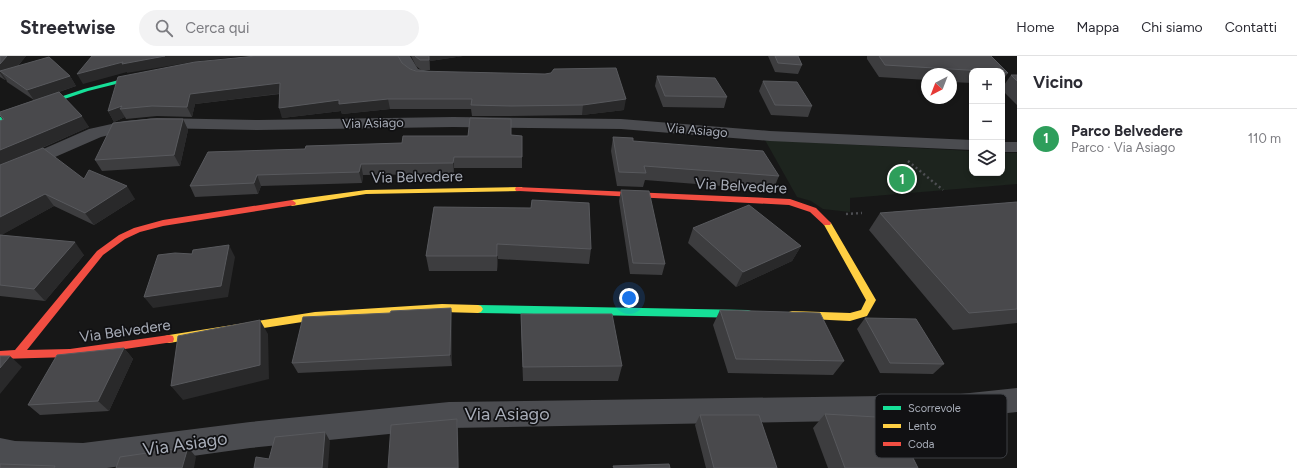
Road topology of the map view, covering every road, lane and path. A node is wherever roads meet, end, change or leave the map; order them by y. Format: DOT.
graph roads {
  1 [pos="398,56"];
  2 [pos="159,73"];
  3 [pos="446,76"];
  4 [pos="0,118"];
  5 [pos="969,145"];
  6 [pos="1005,146"];
  7 [pos="1017,147"];
  8 [pos="903,157"];
  9 [pos="0,175"];
  10 [pos="943,190"];
  11 [pos="756,315"];
  12 [pos="779,315"];
  13 [pos="0,355"];
  14 [pos="17,355"];
  15 [pos="1017,400"];
  16 [pos="1007,401"];
  17 [pos="875,408"];
  18 [pos="0,452"];
  1 -- 3 [label="street"];
  2 -- 4 [label="street"];
  5 -- 9 [label="street, Via Asiago"];
  6 -- 7 [label="street"];
  8 -- 10 [label="path"];
  11 -- 14 [label="street, Via Belvedere"];
  12 -- 14 [label="street, Via Belvedere"];
  13 -- 14 [label="street, Via Belvedere"];
  15 -- 16 [label="street, Via Asiago"];
  17 -- 18 [label="street, Via Asiago"];
}
